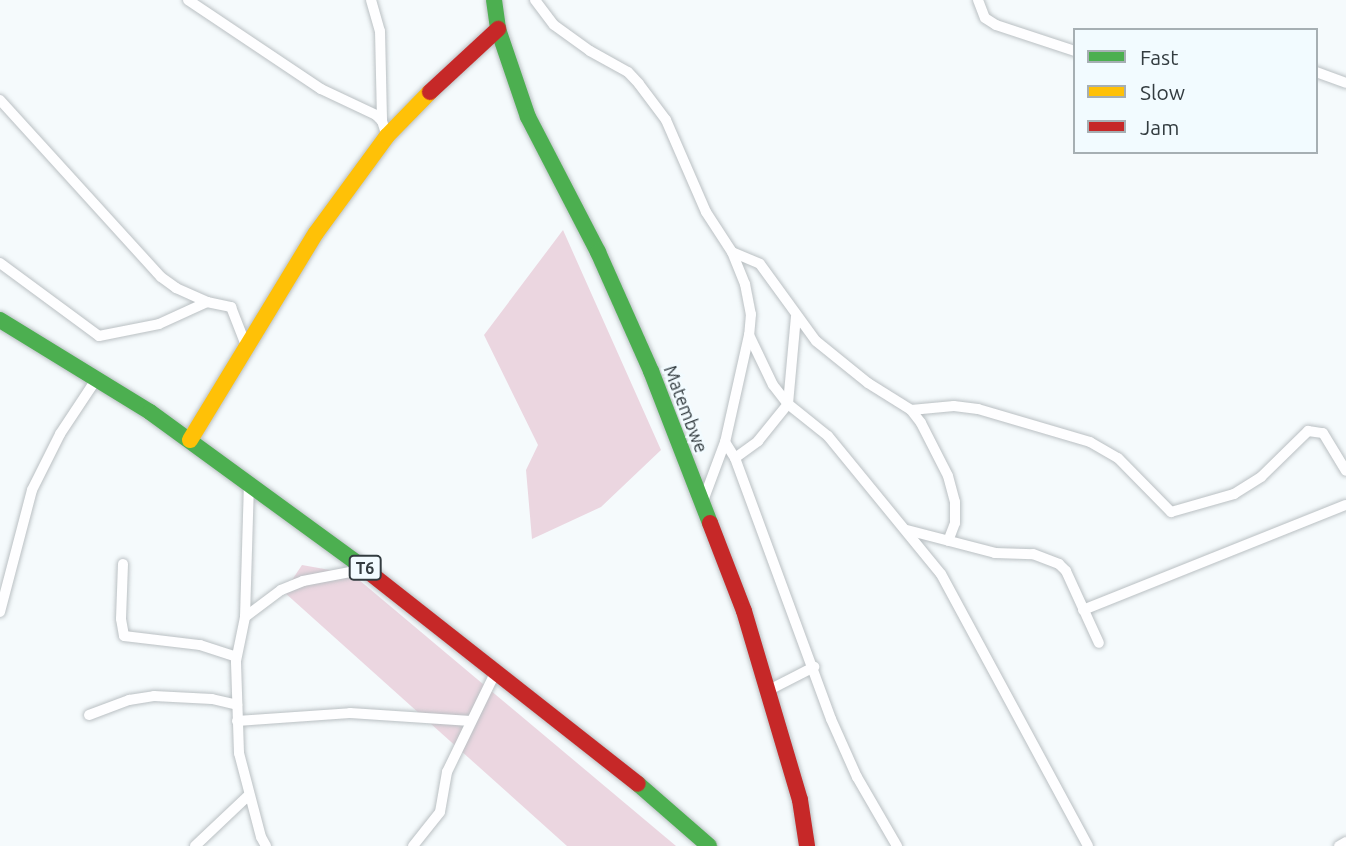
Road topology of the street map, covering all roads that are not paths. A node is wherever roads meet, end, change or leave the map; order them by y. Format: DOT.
graph roads {
  1 [pos="188,0"];
  2 [pos="371,0"];
  3 [pos="494,0"];
  4 [pos="535,0"];
  5 [pos="978,0"];
  6 [pos="498,29"];
  7 [pos="1073,50"];
  8 [pos="1318,73"];
  9 [pos="1346,83"];
  10 [pos="0,100"];
  11 [pos="385,128"];
  12 [pos="732,253"];
  13 [pos="0,263"];
  14 [pos="207,302"];
  15 [pos="796,316"];
  16 [pos="0,320"];
  17 [pos="750,335"];
  18 [pos="247,348"];
  19 [pos="97,378"];
  20 [pos="788,404"];
  21 [pos="911,410"];
  22 [pos="190,440"];
  23 [pos="725,442"];
  24 [pos="735,457"];
  25 [pos="1346,471"];
  26 [pos="250,485"];
  27 [pos="702,504"];
  28 [pos="1346,505"];
  29 [pos="907,530"];
  30 [pos="948,541"];
  31 [pos="123,564"];
  32 [pos="366,569"];
  33 [pos="1083,610"];
  34 [pos="0,612"];
  35 [pos="245,617"];
  36 [pos="1098,643"];
  37 [pos="236,657"];
  38 [pos="814,667"];
  39 [pos="496,671"];
  40 [pos="769,690"];
  41 [pos="237,705"];
  42 [pos="89,715"];
  43 [pos="471,721"];
  44 [pos="237,722"];
  45 [pos="249,795"];
  46 [pos="1346,842"];
  47 [pos="195,846"];
  48 [pos="266,846"];
  49 [pos="413,846"];
  50 [pos="709,846"];
  51 [pos="807,846"];
  52 [pos="897,846"];
  53 [pos="1088,846"];
  54 [pos="1339,846"];
  1 -- 11 [label="street"];
  2 -- 11 [label="street"];
  3 -- 6 [label="main road, Matembwe"];
  4 -- 12 [label="street"];
  5 -- 7 [label="street"];
  6 -- 11 [label="main road"];
  6 -- 27 [label="main road, Matembwe"];
  8 -- 9 [label="street"];
  10 -- 14 [label="street"];
  11 -- 18 [label="main road"];
  12 -- 15 [label="street"];
  12 -- 17 [label="street"];
  13 -- 14 [label="street"];
  14 -- 18 [label="street"];
  15 -- 20 [label="street"];
  15 -- 21 [label="street"];
  16 -- 19 [label="main road, T6"];
  17 -- 20 [label="street"];
  17 -- 23 [label="street"];
  18 -- 22 [label="main road"];
  19 -- 22 [label="main road, T6"];
  19 -- 34 [label="street"];
  20 -- 24 [label="street"];
  20 -- 29 [label="street"];
  21 -- 25 [label="street"];
  21 -- 30 [label="street"];
  22 -- 26 [label="main road, T6"];
  23 -- 24 [label="street"];
  23 -- 27 [label="street"];
  24 -- 38 [label="street"];
  26 -- 32 [label="main road, T6"];
  26 -- 35 [label="street"];
  27 -- 40 [label="main road, Matembwe"];
  28 -- 33 [label="street"];
  29 -- 30 [label="street"];
  29 -- 53 [label="street"];
  30 -- 33 [label="street"];
  31 -- 37 [label="street"];
  32 -- 35 [label="street"];
  32 -- 39 [label="main road, T6"];
  33 -- 36 [label="street"];
  35 -- 37 [label="street"];
  37 -- 41 [label="street"];
  38 -- 40 [label="street"];
  38 -- 52 [label="street"];
  39 -- 43 [label="street"];
  39 -- 50 [label="main road, T6"];
  40 -- 51 [label="main road, Matembwe"];
  41 -- 42 [label="street"];
  41 -- 44 [label="street"];
  43 -- 44 [label="street"];
  43 -- 49 [label="street"];
  44 -- 45 [label="street"];
  45 -- 47 [label="street"];
  45 -- 48 [label="street"];
  46 -- 54 [label="street"];
}
